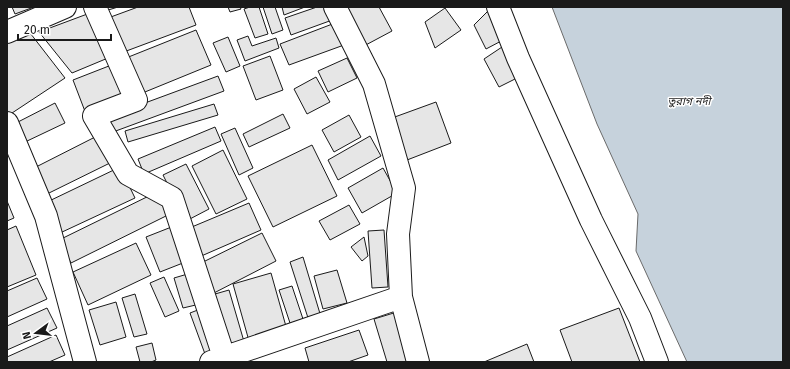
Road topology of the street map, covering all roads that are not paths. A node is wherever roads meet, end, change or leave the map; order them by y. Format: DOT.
graph roads {
  1 [pos="65,7"];
  2 [pos="95,7"];
  3 [pos="335,7"];
  4 [pos="498,7"];
  5 [pos="7,32"];
  6 [pos="7,123"];
  7 [pos="401,297"];
  8 [pos="217,360"];
  9 [pos="85,362"];
  10 [pos="418,362"];
  11 [pos="657,362"];
  1 -- 5 [label="street"];
  2 -- 8 [label="street"];
  3 -- 7 [label="street"];
  4 -- 11 [label="street"];
  6 -- 9 [label="street"];
  7 -- 8 [label="street"];
  7 -- 10 [label="street"];
}
